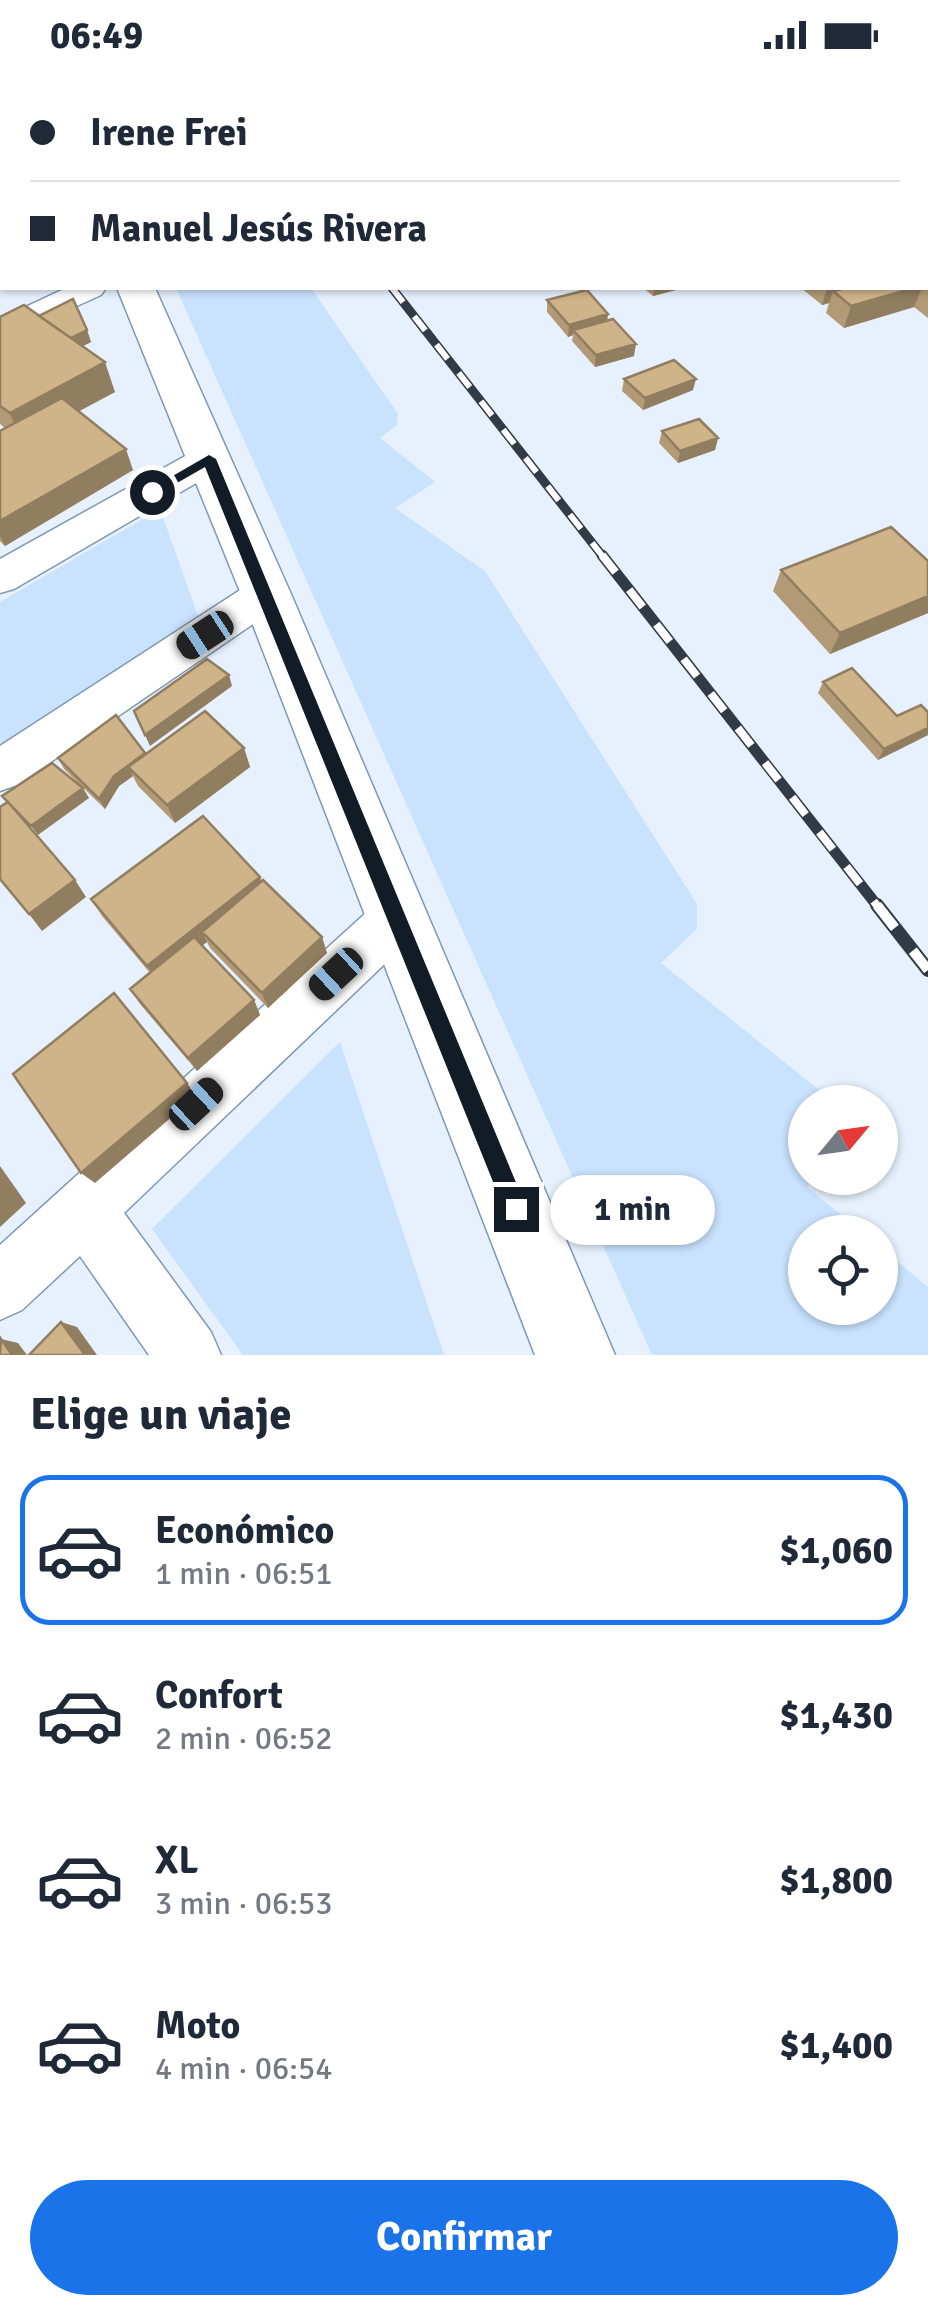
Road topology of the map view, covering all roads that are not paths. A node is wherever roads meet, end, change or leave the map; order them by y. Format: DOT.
graph roads {
  1 [pos="86,290"];
  2 [pos="137,290"];
  3 [pos="0,331"];
  4 [pos="209,459"];
  5 [pos="0,578"];
  6 [pos="266,594"];
  7 [pos="0,771"];
  8 [pos="397,918"];
  9 [pos="84,1210"];
  10 [pos="0,1288"];
  11 [pos="188,1355"];
  12 [pos="575,1355"];
  1 -- 3 [label="street"];
  2 -- 4 [label="street"];
  4 -- 5 [label="street"];
  4 -- 6 [label="street"];
  6 -- 7 [label="street"];
  6 -- 8 [label="street"];
  8 -- 9 [label="street"];
  8 -- 12 [label="street"];
  9 -- 10 [label="street"];
  9 -- 11 [label="street"];
}
